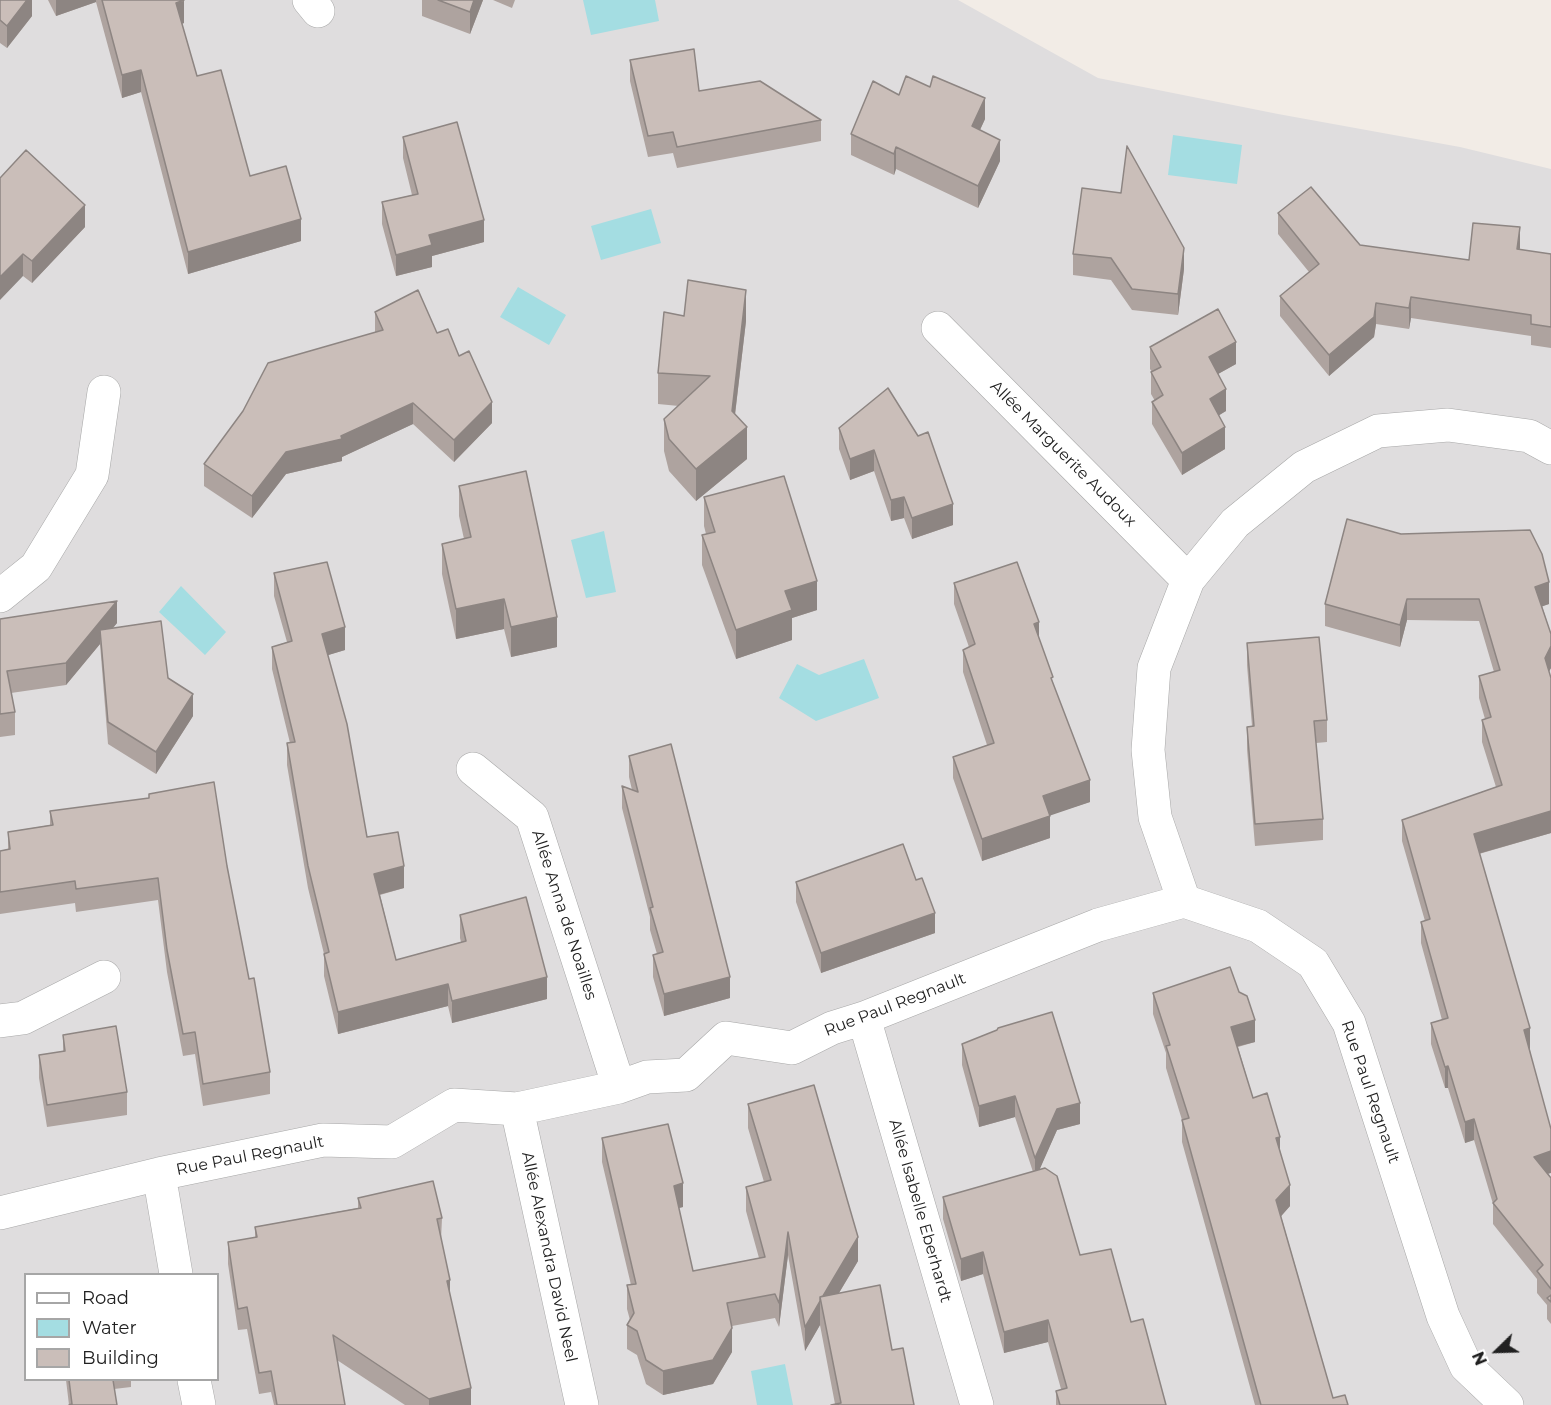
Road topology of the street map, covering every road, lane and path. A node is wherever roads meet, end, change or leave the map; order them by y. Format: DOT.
graph roads {
  1 [pos="938,328"];
  2 [pos="104,392"];
  3 [pos="1551,448"];
  4 [pos="1188,580"];
  5 [pos="0,596"];
  6 [pos="473,769"];
  7 [pos="1184,901"];
  8 [pos="104,977"];
  9 [pos="864,1018"];
  10 [pos="0,1021"];
  11 [pos="619,1087"];
  12 [pos="517,1109"];
  13 [pos="159,1174"];
  14 [pos="0,1213"];
  15 [pos="176,1273"];
  16 [pos="194,1381"];
  17 [pos="199,1405"];
  18 [pos="582,1405"];
  19 [pos="977,1405"];
  20 [pos="1507,1405"];
  1 -- 4 [label="street, Allée Marguerite Audoux"];
  2 -- 5 [label="street"];
  3 -- 4 [label="street"];
  4 -- 7 [label="street"];
  6 -- 11 [label="street, Allée Anna de Noailles"];
  7 -- 9 [label="street, Rue Paul Regnault"];
  7 -- 20 [label="street, Rue Paul Regnault"];
  8 -- 10 [label="street"];
  9 -- 11 [label="street, Rue Paul Regnault"];
  9 -- 19 [label="street, Allée Isabelle Eberhardt"];
  11 -- 12 [label="street, Rue Paul Regnault"];
  12 -- 13 [label="street, Rue Paul Regnault"];
  12 -- 18 [label="street, Allée Alexandra David Neel"];
  13 -- 14 [label="street, Rue Paul Regnault"];
  13 -- 15 [label="street"];
  16 -- 17 [label="street"];
}
